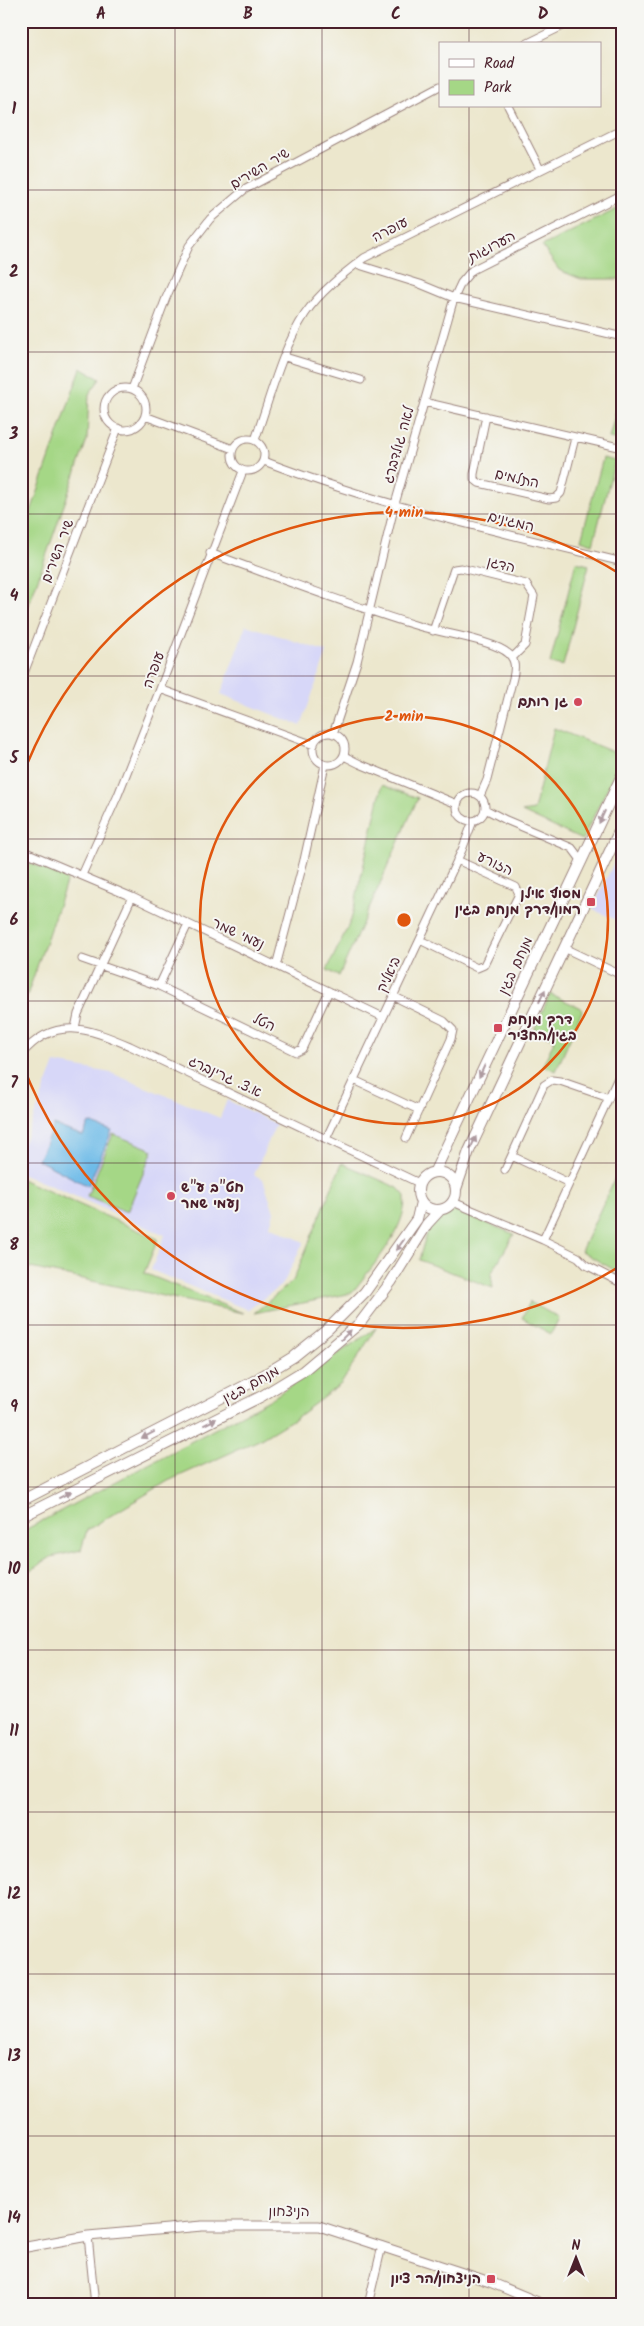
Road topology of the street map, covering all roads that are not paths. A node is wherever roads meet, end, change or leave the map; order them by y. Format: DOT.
graph roads {
  1 [pos="573,21"];
  2 [pos="530,42"];
  3 [pos="439,87"];
  4 [pos="509,108"];
  5 [pos="623,128"];
  6 [pos="540,169"];
  7 [pos="623,194"];
  8 [pos="356,264"];
  9 [pos="454,298"];
  10 [pos="623,337"];
  11 [pos="285,357"];
  12 [pos="361,380"];
  13 [pos="132,389"];
  14 [pos="424,402"];
  15 [pos="145,416"];
  16 [pos="486,416"];
  17 [pos="118,428"];
  18 [pos="575,438"];
  19 [pos="255,440"];
  20 [pos="623,448"];
  21 [pos="233,449"];
  22 [pos="264,461"];
  23 [pos="243,471"];
  24 [pos="395,504"];
  25 [pos="210,553"];
  26 [pos="623,562"];
  27 [pos="369,611"];
  28 [pos="433,631"];
  29 [pos="512,658"];
  30 [pos="21,682"];
  31 [pos="160,689"];
  32 [pos="333,734"];
  33 [pos="314,745"];
  34 [pos="344,756"];
  35 [pos="325,765"];
  36 [pos="623,774"];
  37 [pos="480,796"];
  38 [pos="457,804"];
  39 [pos="485,809"];
  40 [pos="481,817"];
  41 [pos="506,820"];
  42 [pos="473,821"];
  43 [pos="623,823"];
  44 [pos="589,844"];
  45 [pos="572,848"];
  46 [pos="21,850"];
  47 [pos="457,860"];
  48 [pos="581,860"];
  49 [pos="82,875"];
  50 [pos="132,897"];
  51 [pos="188,924"];
  52 [pos="420,940"];
  53 [pos="564,948"];
  54 [pos="82,959"];
  55 [pos="100,965"];
  56 [pos="276,966"];
  57 [pos="623,976"];
  58 [pos="159,986"];
  59 [pos="329,991"];
  60 [pos="393,996"];
  61 [pos="383,1017"];
  62 [pos="75,1028"];
  63 [pos="21,1055"];
  64 [pos="623,1067"];
  65 [pos="354,1080"];
  66 [pos="609,1098"];
  67 [pos="419,1110"];
  68 [pos="406,1138"];
  69 [pos="326,1139"];
  70 [pos="512,1156"];
  71 [pos="505,1170"];
  72 [pos="435,1171"];
  73 [pos="419,1183"];
  74 [pos="570,1183"];
  75 [pos="456,1189"];
  76 [pos="421,1202"];
  77 [pos="453,1202"];
  78 [pos="440,1210"];
  79 [pos="543,1240"];
  80 [pos="623,1284"];
  81 [pos="21,1501"];
  82 [pos="21,1517"];
  83 [pos="88,2236"];
  84 [pos="382,2246"];
  85 [pos="21,2248"];
  86 [pos="95,2305"];
  87 [pos="368,2305"];
  88 [pos="545,2305"];
  1 -- 2 [label="street"];
  3 -- 13 [label="street, שיר השירים"];
  4 -- 6 [label="street"];
  5 -- 6 [label="street, עופרה"];
  6 -- 8 [label="street, עופרה"];
  7 -- 9 [label="street, הערוגות"];
  8 -- 9 [label="street"];
  8 -- 11 [label="street, עופרה"];
  9 -- 10 [label="street"];
  9 -- 14 [label="street, הערוגות"];
  11 -- 12 [label="street"];
  11 -- 19 [label="street, עופרה"];
  13 -- 15 [label="street"];
  13 -- 17 [label="street"];
  14 -- 16 [label="street"];
  14 -- 24 [label="street, לאה גולדברג"];
  15 -- 17 [label="street"];
  15 -- 21 [label="street"];
  16 -- 18 [label="street"];
  16 -- 18 [label="street, התלמים"];
  17 -- 30 [label="street, שיר השירים"];
  18 -- 20 [label="street"];
  19 -- 21 [label="street"];
  19 -- 22 [label="street"];
  21 -- 23 [label="street"];
  22 -- 23 [label="street"];
  22 -- 24 [label="street, המגינים"];
  23 -- 25 [label="street, עופרה"];
  24 -- 26 [label="street, המגינים"];
  24 -- 27 [label="street, לאה גולדברג"];
  25 -- 27 [label="street"];
  25 -- 31 [label="street, עופרה"];
  27 -- 28 [label="street"];
  27 -- 32 [label="street, לאה גולדברג"];
  28 -- 29 [label="street"];
  28 -- 29 [label="street, הדגן"];
  29 -- 37 [label="street"];
  31 -- 33 [label="street"];
  31 -- 49 [label="street, עופרה"];
  32 -- 33 [label="street"];
  32 -- 34 [label="street"];
  33 -- 35 [label="street"];
  34 -- 35 [label="street"];
  34 -- 38 [label="street"];
  35 -- 56 [label="street"];
  36 -- 44 [label="main road, מנחם בגין, one-way"];
  37 -- 38 [label="street"];
  37 -- 39 [label="street"];
  38 -- 42 [label="street"];
  39 -- 40 [label="street"];
  39 -- 41 [label="street"];
  40 -- 41 [label="street"];
  40 -- 42 [label="street"];
  41 -- 45 [label="street"];
  42 -- 47 [label="street, ביאליק"];
  43 -- 53 [label="main road"];
  44 -- 45 [label="street"];
  44 -- 48 [label="main road, מנחם בגין"];
  45 -- 48 [label="street"];
  46 -- 49 [label="street, נעמי שמר"];
  47 -- 52 [label="street, ביאליק"];
  47 -- 52 [label="street, הזורע"];
  48 -- 72 [label="main road, מנחם בגין, one-way"];
  49 -- 50 [label="street, נעמי שמר"];
  50 -- 51 [label="street, נעמי שמר"];
  50 -- 55 [label="street"];
  51 -- 56 [label="street, נעמי שמר"];
  51 -- 58 [label="street"];
  52 -- 60 [label="street, ביאליק"];
  53 -- 57 [label="street"];
  75 -- 53 [label="main road, one-way"];
  54 -- 55 [label="street, הטל"];
  55 -- 58 [label="street, הטל"];
  55 -- 62 [label="street"];
  56 -- 59 [label="street, נעמי שמר"];
  58 -- 59 [label="street, הטל"];
  59 -- 61 [label="street, נעמי שמר"];
  60 -- 61 [label="street, ביאליק"];
  60 -- 67 [label="street"];
  61 -- 65 [label="street, ביאליק"];
  62 -- 63 [label="street, א.צ. גרינברג"];
  62 -- 69 [label="street, א.צ. גרינברג"];
  64 -- 66 [label="street"];
  65 -- 67 [label="street"];
  65 -- 69 [label="street, ביאליק"];
  66 -- 70 [label="street"];
  66 -- 74 [label="street"];
  67 -- 68 [label="street"];
  69 -- 73 [label="street, א.צ. גרינברג"];
  70 -- 71 [label="street"];
  70 -- 74 [label="street"];
  72 -- 73 [label="main road"];
  72 -- 75 [label="main road"];
  73 -- 76 [label="main road"];
  74 -- 79 [label="street"];
  75 -- 77 [label="main road"];
  76 -- 78 [label="main road"];
  76 -- 81 [label="main road, מנחם בגין, one-way"];
  77 -- 78 [label="main road"];
  77 -- 79 [label="street"];
  82 -- 78 [label="main road, מנחם בגין, one-way"];
  79 -- 80 [label="street"];
  83 -- 84 [label="street, הניצחון"];
  83 -- 85 [label="street, הניצחון"];
  83 -- 86 [label="street"];
  84 -- 87 [label="street"];
  84 -- 88 [label="street, הניצחון"];
}
